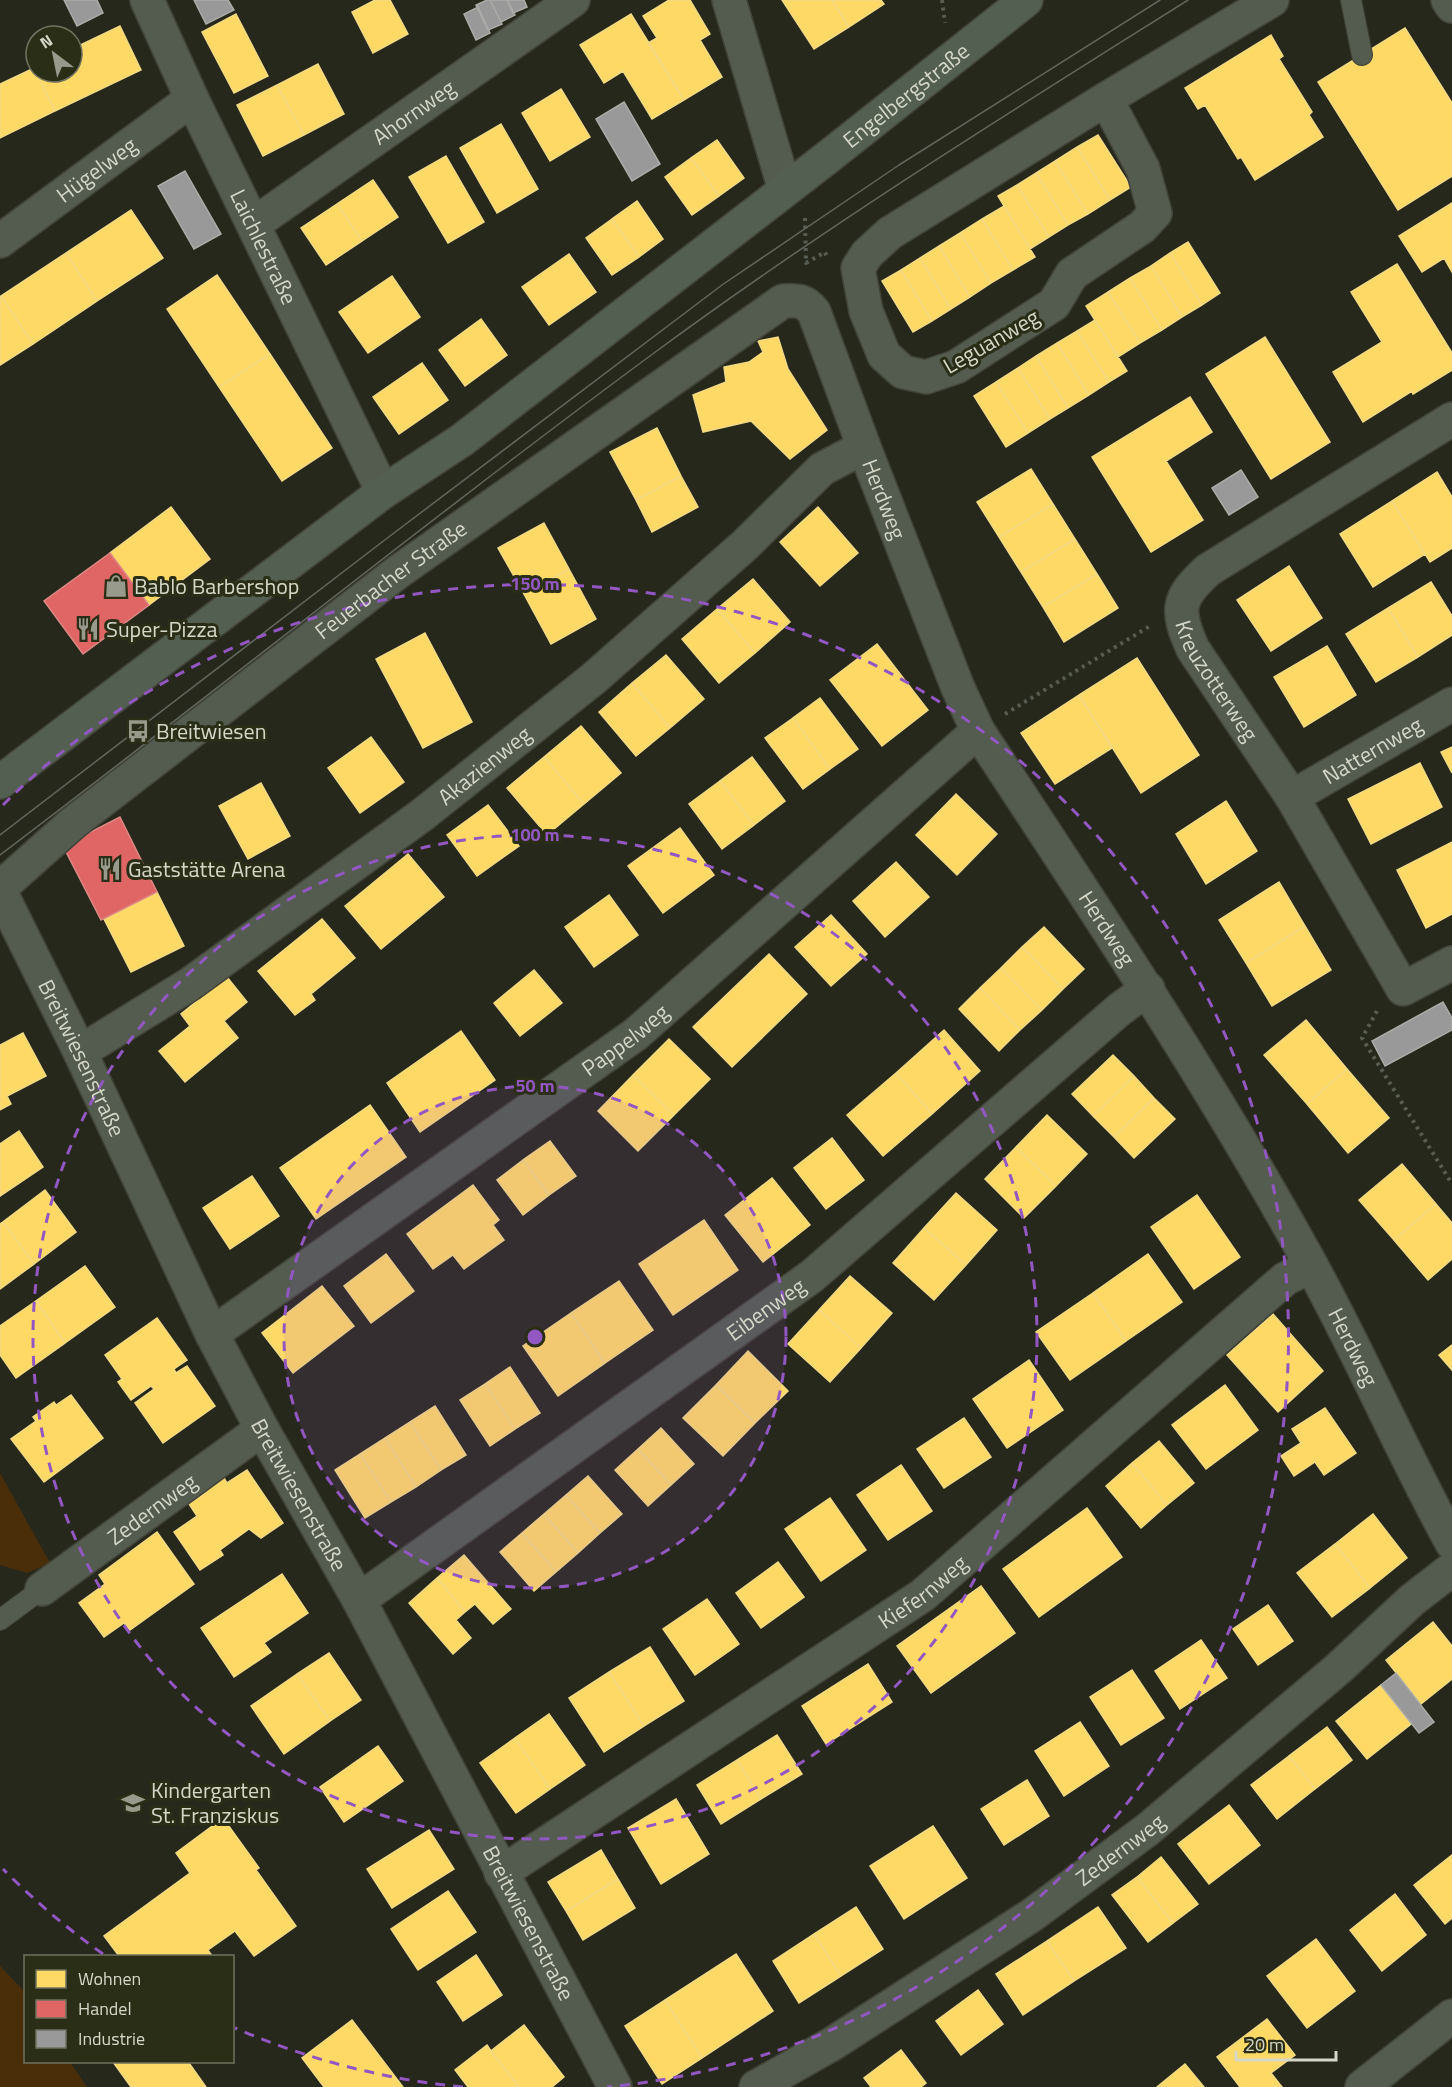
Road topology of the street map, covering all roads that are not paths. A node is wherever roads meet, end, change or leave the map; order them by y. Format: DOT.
graph roads {
  1 [pos="147,0"];
  2 [pos="573,0"];
  3 [pos="729,0"];
  4 [pos="1026,0"];
  5 [pos="1272,0"];
  6 [pos="1351,0"];
  7 [pos="1448,0"];
  8 [pos="1452,6"];
  9 [pos="1362,55"];
  10 [pos="192,99"];
  11 [pos="1106,99"];
  12 [pos="785,190"];
  13 [pos="254,224"];
  14 [pos="0,241"];
  15 [pos="806,306"];
  16 [pos="1452,419"];
  17 [pos="864,447"];
  18 [pos="383,492"];
  19 [pos="1452,704"];
  20 [pos="978,731"];
  21 [pos="0,782"];
  22 [pos="1292,796"];
  23 [pos="0,890"];
  24 [pos="1452,963"];
  25 [pos="1148,989"];
  26 [pos="80,1052"];
  27 [pos="1311,1266"];
  28 [pos="212,1334"];
  29 [pos="262,1429"];
  30 [pos="1452,1543"];
  31 [pos="1452,1569"];
  32 [pos="42,1589"];
  33 [pos="358,1600"];
  34 [pos="0,1620"];
  35 [pos="501,1873"];
  36 [pos="1452,2016"];
  37 [pos="615,2087"];
  38 [pos="756,2087"];
  39 [pos="1362,2087"];
  1 -- 10 [label="street, Laichlestraße"];
  2 -- 13 [label="street, Ahornweg"];
  3 -- 12 [label="street"];
  4 -- 12 [label="main road, Engelbergstraße"];
  5 -- 11 [label="street, Leguanweg"];
  6 -- 9 [label="lane"];
  7 -- 8 [label="street"];
  10 -- 13 [label="street, Laichlestraße"];
  10 -- 14 [label="street, Hügelweg"];
  11 -- 11 [label="street, Leguanweg"];
  12 -- 18 [label="main road"];
  13 -- 18 [label="street, Laichlestraße"];
  15 -- 17 [label="street, Herdweg"];
  15 -- 23 [label="street, Feuerbacher Straße"];
  16 -- 22 [label="street, Kreuzotterweg"];
  17 -- 20 [label="street, Herdweg"];
  17 -- 26 [label="street, Akazienweg"];
  18 -- 21 [label="main road"];
  19 -- 22 [label="street, Natternweg"];
  20 -- 25 [label="street, Herdweg"];
  20 -- 28 [label="street, Pappelweg"];
  22 -- 24 [label="street, Kreuzotterweg"];
  23 -- 26 [label="street, Breitwiesenstraße"];
  25 -- 27 [label="street, Herdweg"];
  25 -- 33 [label="street, Eibenweg"];
  26 -- 28 [label="street, Breitwiesenstraße"];
  27 -- 30 [label="street, Herdweg"];
  27 -- 35 [label="street, Kiefernweg"];
  28 -- 29 [label="street, Breitwiesenstraße"];
  29 -- 32 [label="street, Zedernweg"];
  29 -- 33 [label="street, Breitwiesenstraße"];
  31 -- 38 [label="street, Zedernweg"];
  32 -- 34 [label="lane"];
  33 -- 35 [label="street, Breitwiesenstraße"];
  35 -- 37 [label="street, Breitwiesenstraße"];
  36 -- 39 [label="street"];
}
